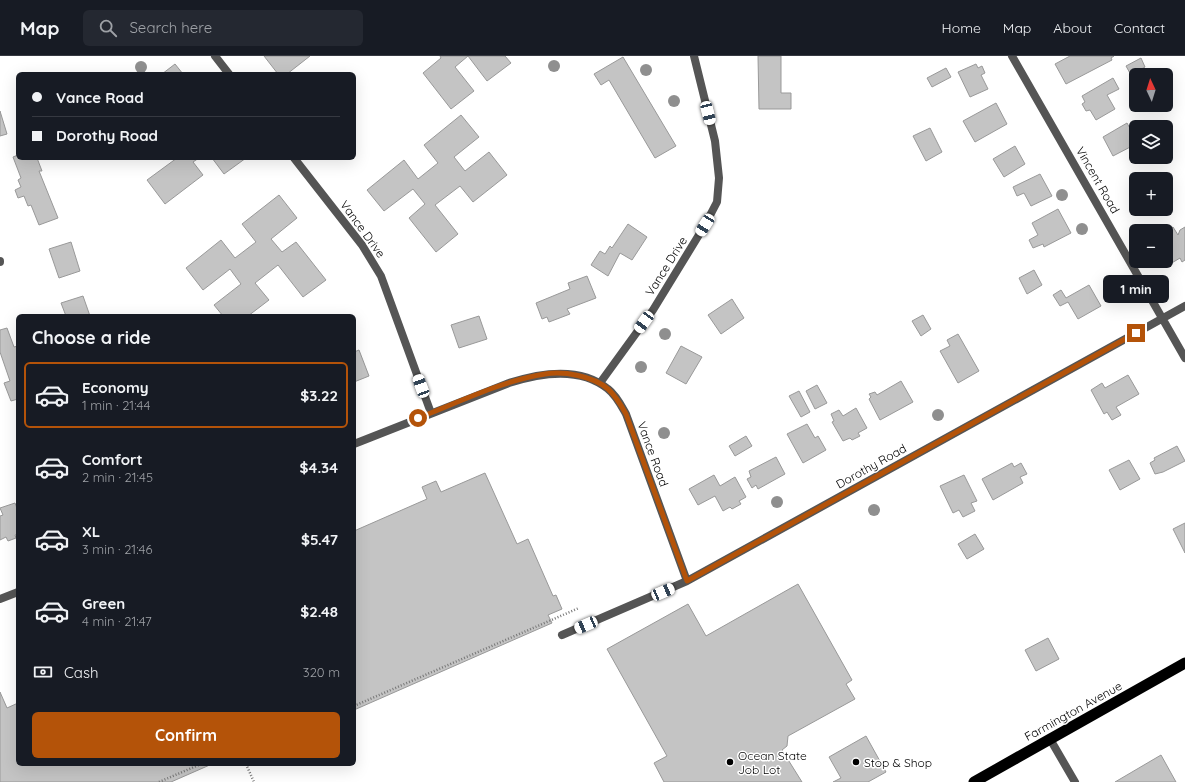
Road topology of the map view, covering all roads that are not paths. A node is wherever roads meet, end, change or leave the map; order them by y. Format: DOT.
graph roads {
  1 [pos="215,56"];
  2 [pos="694,56"];
  3 [pos="1012,56"];
  4 [pos="227,72"];
  5 [pos="296,160"];
  6 [pos="1185,306"];
  7 [pos="1163,318"];
  8 [pos="1185,358"];
  9 [pos="600,383"];
  10 [pos="431,413"];
  11 [pos="356,443"];
  12 [pos="687,581"];
  13 [pos="16,593"];
  14 [pos="0,598"];
  15 [pos="562,635"];
  16 [pos="1185,663"];
  17 [pos="1050,739"];
  18 [pos="974,782"];
  19 [pos="1075,782"];
  1 -- 4 [label="street"];
  2 -- 9 [label="street, Vance Drive"];
  3 -- 7 [label="street, Vincent Road"];
  5 -- 10 [label="street, Vance Drive"];
  6 -- 7 [label="street, Dorothy Road"];
  7 -- 8 [label="street, Vincent Road"];
  7 -- 12 [label="street, Dorothy Road"];
  9 -- 10 [label="street, Vance Road"];
  9 -- 12 [label="street, Vance Road"];
  10 -- 11 [label="street, Vance Road"];
  12 -- 15 [label="street, Dorothy Road"];
  13 -- 14 [label="street"];
  16 -- 17 [label="highway, Farmington Avenue"];
  17 -- 18 [label="highway, Farmington Avenue"];
  17 -- 19 [label="street"];
}
